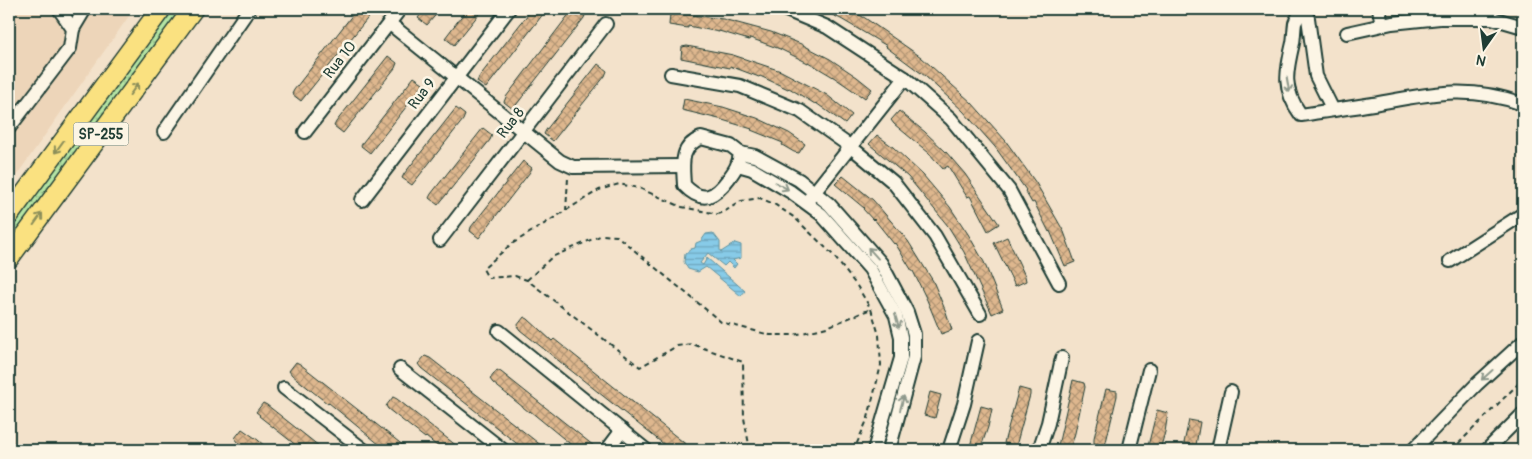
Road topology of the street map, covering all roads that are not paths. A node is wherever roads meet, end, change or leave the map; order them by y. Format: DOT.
graph roads {
  1 [pos="60,9"];
  2 [pos="85,9"];
  3 [pos="160,9"];
  4 [pos="193,9"];
  5 [pos="249,9"];
  6 [pos="400,9"];
  7 [pos="509,9"];
  8 [pos="784,9"];
  9 [pos="1379,9"];
  10 [pos="1301,10"];
  11 [pos="1491,13"];
  12 [pos="812,14"];
  13 [pos="389,23"];
  14 [pos="606,24"];
  15 [pos="1382,25"];
  16 [pos="1523,27"];
  17 [pos="73,28"];
  18 [pos="1347,34"];
  19 [pos="1290,53"];
  20 [pos="1313,58"];
  21 [pos="671,74"];
  22 [pos="456,77"];
  23 [pos="905,78"];
  24 [pos="1523,104"];
  25 [pos="1332,110"];
  26 [pos="9,128"];
  27 [pos="164,132"];
  28 [pos="306,132"];
  29 [pos="524,132"];
  30 [pos="851,147"];
  31 [pos="739,159"];
  32 [pos="683,166"];
  33 [pos="815,193"];
  34 [pos="362,200"];
  35 [pos="806,203"];
  36 [pos="1523,214"];
  37 [pos="9,215"];
  38 [pos="440,240"];
  39 [pos="9,258"];
  40 [pos="1450,261"];
  41 [pos="1059,283"];
  42 [pos="980,314"];
  43 [pos="499,331"];
  44 [pos="978,341"];
  45 [pos="1523,342"];
  46 [pos="1062,358"];
  47 [pos="400,369"];
  48 [pos="1149,370"];
  49 [pos="284,388"];
  50 [pos="1231,392"];
  51 [pos="1523,414"];
  52 [pos="622,430"];
  53 [pos="878,449"];
  54 [pos="364,450"];
  55 [pos="503,450"];
  56 [pos="607,450"];
  57 [pos="646,450"];
  58 [pos="889,450"];
  59 [pos="949,450"];
  60 [pos="1039,450"];
  61 [pos="1129,450"];
  62 [pos="1218,450"];
  63 [pos="1413,450"];
  64 [pos="1487,450"];
  1 -- 17 [label="street"];
  2 -- 17 [label="street"];
  3 -- 37 [label="highway, SP-255, one-way"];
  39 -- 4 [label="highway, SP-255, one-way"];
  5 -- 27 [label="street"];
  6 -- 13 [label="street, Rua 10"];
  7 -- 22 [label="street, Rua 9"];
  8 -- 12 [label="street"];
  9 -- 15 [label="street"];
  10 -- 19 [label="street"];
  10 -- 20 [label="street"];
  11 -- 15 [label="street"];
  11 -- 16 [label="street"];
  12 -- 23 [label="street"];
  13 -- 22 [label="street"];
  13 -- 28 [label="street, Rua 10"];
  14 -- 29 [label="street, Rua 8"];
  15 -- 18 [label="street"];
  17 -- 26 [label="street"];
  19 -- 20 [label="street"];
  19 -- 25 [label="street, one-way"];
  20 -- 25 [label="street"];
  21 -- 30 [label="street"];
  22 -- 29 [label="street"];
  22 -- 34 [label="street, Rua 9"];
  23 -- 30 [label="street"];
  23 -- 41 [label="street"];
  24 -- 25 [label="street"];
  29 -- 32 [label="street"];
  29 -- 38 [label="street, Rua 8"];
  30 -- 33 [label="street"];
  30 -- 42 [label="street"];
  31 -- 32 [label="street"];
  31 -- 32 [label="street"];
  31 -- 33 [label="street"];
  31 -- 35 [label="street, one-way"];
  33 -- 35 [label="street"];
  58 -- 33 [label="street, one-way"];
  35 -- 53 [label="street, one-way"];
  36 -- 40 [label="street"];
  43 -- 52 [label="street"];
  44 -- 59 [label="street"];
  45 -- 63 [label="street, one-way"];
  46 -- 60 [label="street"];
  47 -- 55 [label="street"];
  48 -- 61 [label="street"];
  49 -- 54 [label="street"];
  50 -- 62 [label="street"];
  51 -- 64 [label="street"];
  52 -- 56 [label="street"];
  52 -- 57 [label="street"];
}
